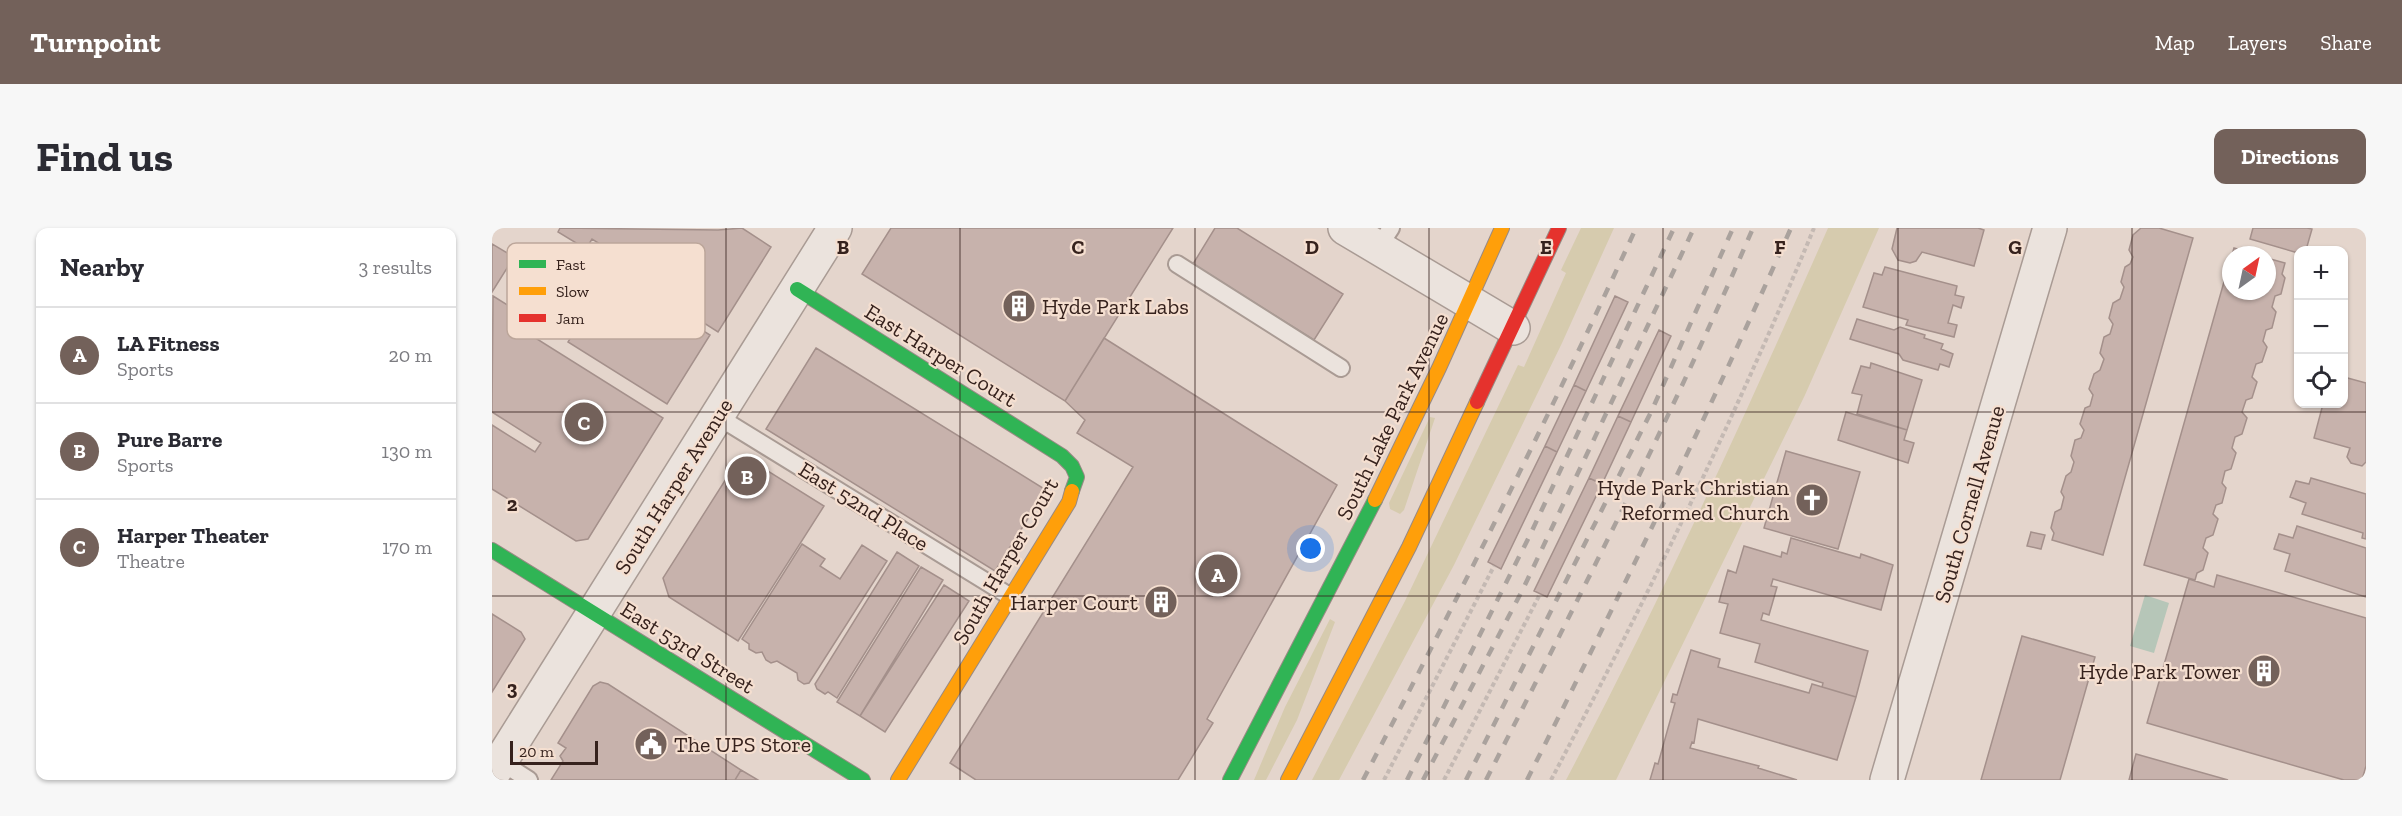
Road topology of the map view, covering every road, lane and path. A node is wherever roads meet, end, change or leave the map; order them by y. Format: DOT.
graph roads {
  1 [pos="835,228"];
  2 [pos="1345,228"];
  3 [pos="1502,228"];
  4 [pos="1559,228"];
  5 [pos="1814,228"];
  6 [pos="2050,228"];
  7 [pos="1385,238"];
  8 [pos="1177,264"];
  9 [pos="797,289"];
  10 [pos="1471,302"];
  11 [pos="1513,328"];
  12 [pos="1341,368"];
  13 [pos="717,416"];
  14 [pos="1062,456"];
  15 [pos="492,550"];
  16 [pos="1494,566"];
  17 [pos="1540,594"];
  18 [pos="1011,597"];
  19 [pos="594,613"];
  20 [pos="496,769"];
  21 [pos="529,780"];
  22 [pos="863,780"];
  23 [pos="898,780"];
  24 [pos="1230,780"];
  25 [pos="1288,780"];
  26 [pos="1384,780"];
  27 [pos="1444,780"];
  28 [pos="1551,780"];
  29 [pos="1887,780"];
  1 -- 9 [label="street, South Harper Avenue"];
  2 -- 7 [label="street"];
  3 -- 10 [label="main road, South Lake Park Avenue"];
  4 -- 11 [label="main road"];
  5 -- 28 [label="path"];
  6 -- 29 [label="street, South Cornell Avenue"];
  7 -- 10 [label="street"];
  8 -- 12 [label="lane"];
  9 -- 13 [label="street, South Harper Avenue"];
  9 -- 14 [label="main road, East Harper Court"];
  10 -- 11 [label="street"];
  10 -- 24 [label="main road, South Lake Park Avenue"];
  11 -- 25 [label="main road"];
  13 -- 18 [label="lane, East 52nd Place"];
  13 -- 19 [label="street, South Harper Avenue"];
  14 -- 18 [label="main road, South Harper Court"];
  15 -- 19 [label="main road, East 53rd Street"];
  16 -- 26 [label="path"];
  17 -- 27 [label="path"];
  18 -- 23 [label="main road, South Harper Court"];
  19 -- 20 [label="street, South Harper Avenue"];
  19 -- 22 [label="main road, East 53rd Street"];
  20 -- 21 [label="lane"];
}
